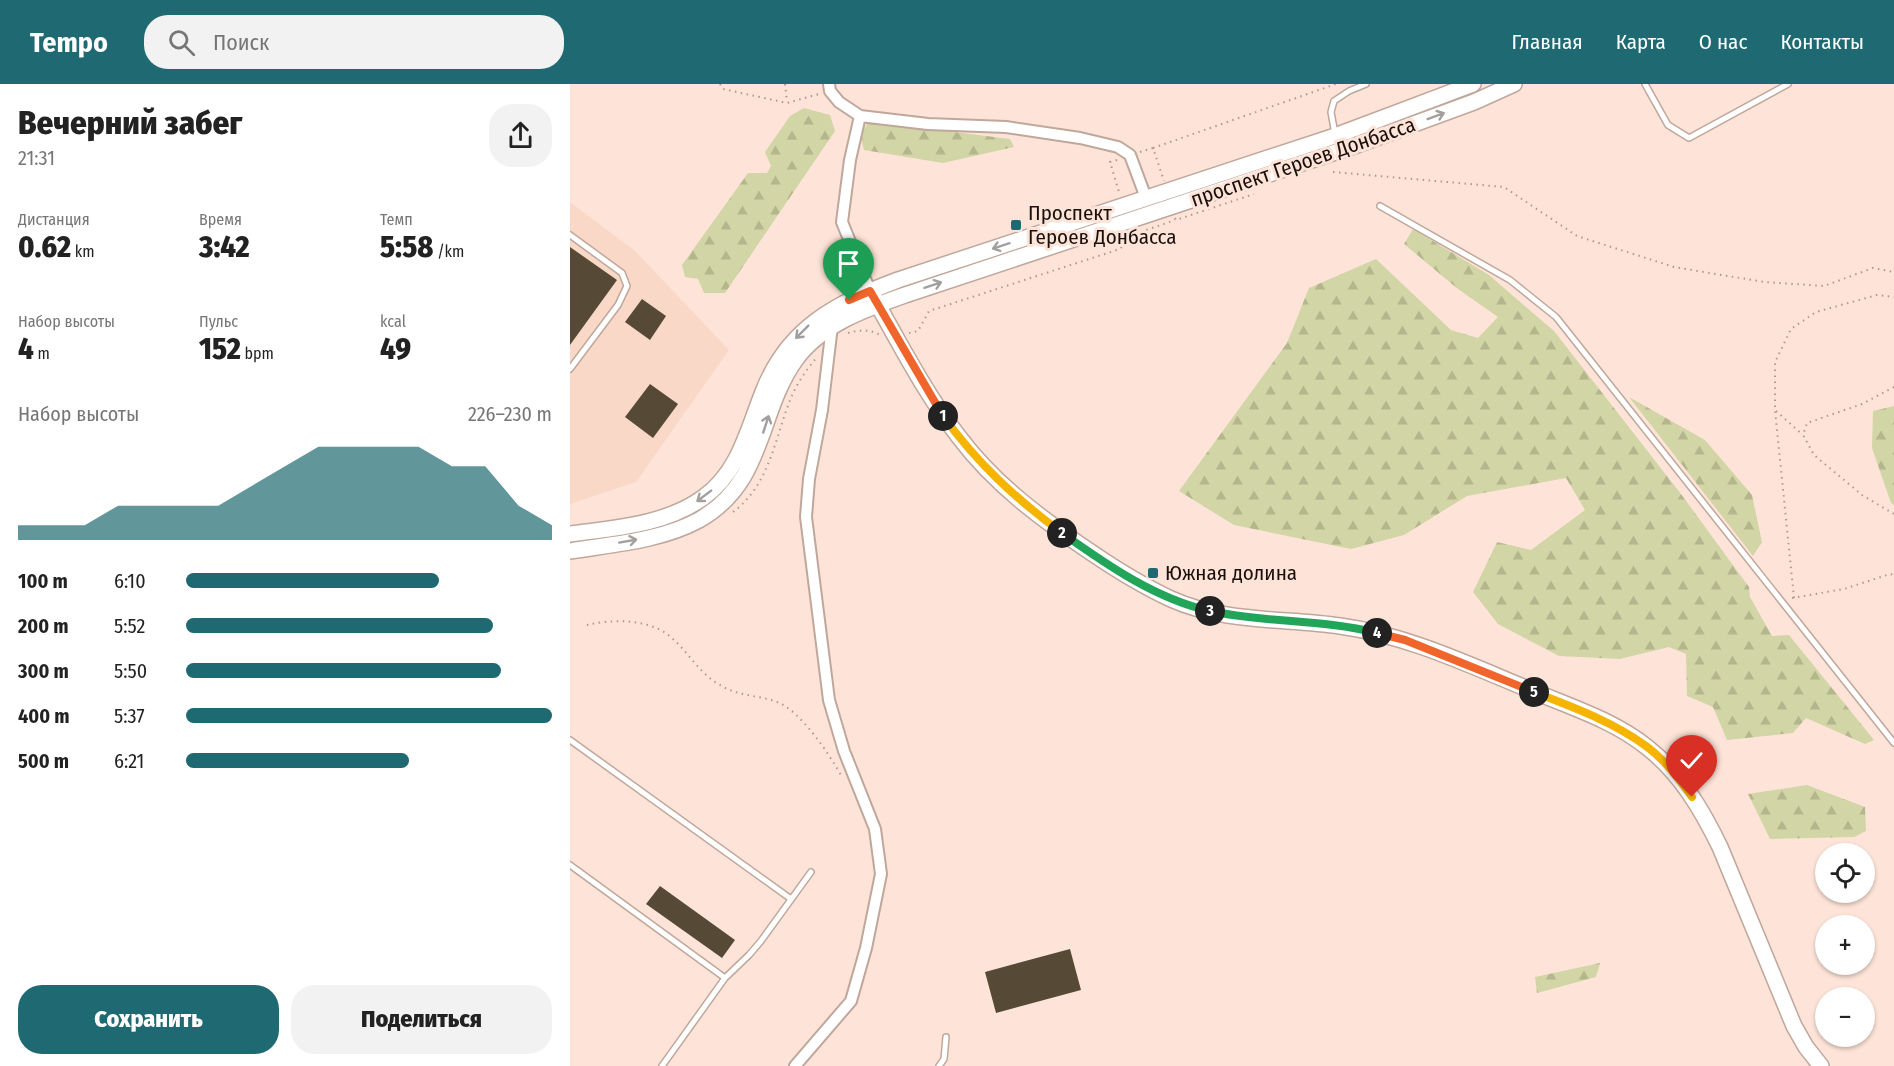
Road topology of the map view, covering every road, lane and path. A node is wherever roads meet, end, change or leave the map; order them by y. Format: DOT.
graph roads {
  1 [pos="720,84"];
  2 [pos="785,84"];
  3 [pos="1336,84"];
  4 [pos="1366,84"];
  5 [pos="1473,84"];
  6 [pos="1514,84"];
  7 [pos="1645,84"];
  8 [pos="1788,84"];
  9 [pos="830,88"];
  10 [pos="787,103"];
  11 [pos="860,116"];
  12 [pos="1335,136"];
  13 [pos="1153,148"];
  14 [pos="1333,172"];
  15 [pos="1146,198"];
  16 [pos="1380,206"];
  17 [pos="1176,220"];
  18 [pos="1133,227"];
  19 [pos="570,235"];
  20 [pos="1894,272"];
  21 [pos="870,291"];
  22 [pos="1894,297"];
  23 [pos="878,304"];
  24 [pos="839,330"];
  25 [pos="897,338"];
  26 [pos="819,354"];
  27 [pos="570,369"];
  28 [pos="1894,387"];
  29 [pos="1775,410"];
  30 [pos="1803,435"];
  31 [pos="731,513"];
  32 [pos="1894,514"];
  33 [pos="570,534"];
  34 [pos="570,551"];
  35 [pos="1894,575"];
  36 [pos="1794,598"];
  37 [pos="1780,600"];
  38 [pos="587,625"];
  39 [pos="570,740"];
  40 [pos="1894,743"];
  41 [pos="846,785"];
  42 [pos="570,865"];
  43 [pos="811,872"];
  44 [pos="791,899"];
  45 [pos="724,978"];
  46 [pos="946,1037"];
  47 [pos="662,1066"];
  48 [pos="795,1066"];
  49 [pos="939,1066"];
  50 [pos="1821,1066"];
  1 -- 10 [label="path"];
  2 -- 10 [label="path"];
  3 -- 13 [label="path"];
  4 -- 12 [label="lane"];
  5 -- 12 [label="street, проспект Героев Донбасса"];
  18 -- 6 [label="street, проспект Героев Донбасса, one-way"];
  7 -- 8 [label="lane"];
  9 -- 10 [label="path"];
  9 -- 11 [label="street"];
  11 -- 15 [label="street"];
  11 -- 21 [label="street"];
  12 -- 15 [label="street, проспект Героев Донбасса"];
  14 -- 20 [label="path"];
  15 -- 21 [label="street, проспект Героев Донбасса, one-way"];
  16 -- 37 [label="lane"];
  17 -- 18 [label="path"];
  23 -- 18 [label="street, проспект Героев Донбасса, one-way"];
  18 -- 25 [label="path"];
  19 -- 27 [label="lane"];
  21 -- 23 [label="street"];
  21 -- 33 [label="street, проспект Героев Донбасса, one-way"];
  22 -- 29 [label="path"];
  23 -- 24 [label="street, проспект Героев Донбасса"];
  23 -- 25 [label="street"];
  24 -- 25 [label="path"];
  34 -- 24 [label="street, проспект Героев Донбасса, one-way"];
  24 -- 48 [label="street"];
  25 -- 50 [label="street"];
  26 -- 31 [label="path"];
  28 -- 30 [label="path"];
  29 -- 30 [label="path"];
  29 -- 36 [label="path"];
  30 -- 32 [label="path"];
  35 -- 36 [label="path"];
  36 -- 37 [label="path"];
  37 -- 40 [label="lane"];
  38 -- 41 [label="path"];
  39 -- 44 [label="lane"];
  42 -- 45 [label="lane"];
  43 -- 44 [label="lane"];
  44 -- 45 [label="lane"];
  45 -- 47 [label="lane"];
  46 -- 49 [label="lane"];
}
